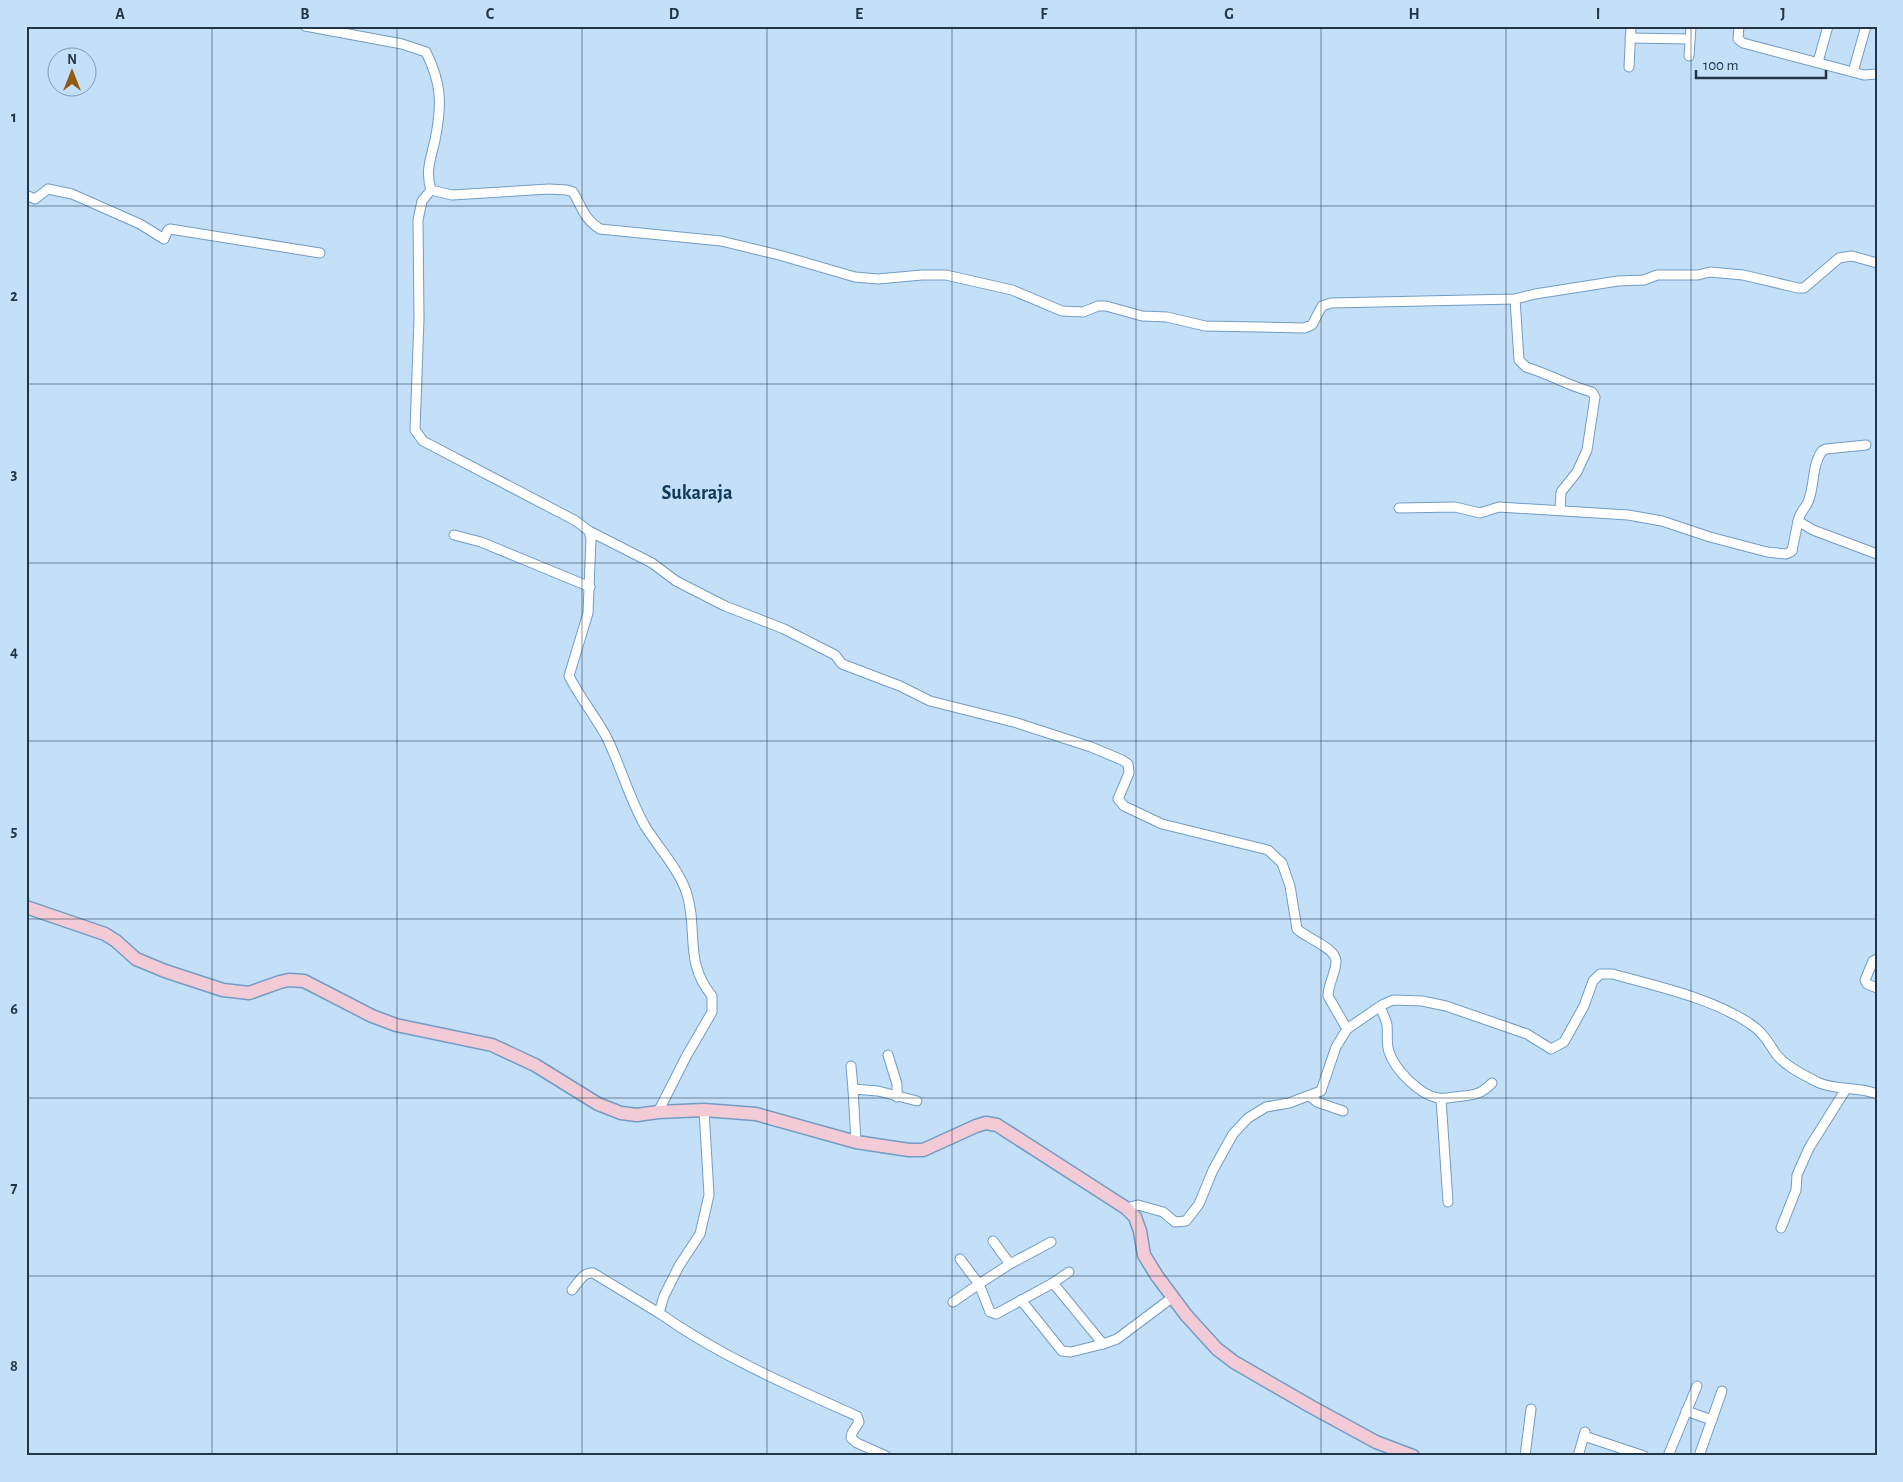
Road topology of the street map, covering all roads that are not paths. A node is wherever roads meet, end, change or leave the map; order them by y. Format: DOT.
graph roads {
  1 [pos="305,26"];
  2 [pos="1631,26"];
  3 [pos="1691,26"];
  4 [pos="1739,26"];
  5 [pos="1866,26"];
  6 [pos="1826,27"];
  7 [pos="1630,38"];
  8 [pos="1690,39"];
  9 [pos="1690,56"];
  10 [pos="1818,62"];
  11 [pos="1629,67"];
  12 [pos="1853,72"];
  13 [pos="1877,74"];
  14 [pos="431,190"];
  15 [pos="26,195"];
  16 [pos="320,254"];
  17 [pos="1877,263"];
  18 [pos="1515,299"];
  19 [pos="1866,445"];
  20 [pos="1400,508"];
  21 [pos="1560,510"];
  22 [pos="1798,521"];
  23 [pos="589,531"];
  24 [pos="454,535"];
  25 [pos="1877,554"];
  26 [pos="590,587"];
  27 [pos="26,907"];
  28 [pos="1877,959"];
  29 [pos="1877,988"];
  30 [pos="1380,1007"];
  31 [pos="1346,1029"];
  32 [pos="888,1055"];
  33 [pos="851,1066"];
  34 [pos="1492,1082"];
  35 [pos="853,1089"];
  36 [pos="1846,1089"];
  37 [pos="1877,1094"];
  38 [pos="1310,1096"];
  39 [pos="897,1097"];
  40 [pos="1440,1098"];
  41 [pos="917,1101"];
  42 [pos="704,1110"];
  43 [pos="1343,1111"];
  44 [pos="658,1112"];
  45 [pos="856,1142"];
  46 [pos="1448,1202"];
  47 [pos="1126,1208"];
  48 [pos="1781,1228"];
  49 [pos="993,1241"];
  50 [pos="1051,1242"];
  51 [pos="960,1259"];
  52 [pos="1010,1264"];
  53 [pos="1069,1272"];
  54 [pos="1053,1283"];
  55 [pos="979,1284"];
  56 [pos="572,1290"];
  57 [pos="1174,1296"];
  58 [pos="1021,1300"];
  59 [pos="953,1302"];
  60 [pos="659,1313"];
  61 [pos="1103,1344"];
  62 [pos="1696,1386"];
  63 [pos="1722,1391"];
  64 [pos="1531,1409"];
  65 [pos="1686,1411"];
  66 [pos="1712,1420"];
  67 [pos="886,1456"];
  68 [pos="1413,1456"];
  69 [pos="1525,1456"];
  70 [pos="1578,1456"];
  71 [pos="1644,1456"];
  72 [pos="1668,1456"];
  73 [pos="1698,1456"];
  1 -- 14 [label="street"];
  2 -- 7 [label="street"];
  3 -- 8 [label="street"];
  4 -- 10 [label="street"];
  5 -- 12 [label="street"];
  6 -- 10 [label="street"];
  7 -- 8 [label="street"];
  7 -- 11 [label="street"];
  8 -- 9 [label="street"];
  10 -- 12 [label="street"];
  12 -- 13 [label="street"];
  14 -- 18 [label="street"];
  14 -- 23 [label="street"];
  15 -- 16 [label="street"];
  17 -- 18 [label="street"];
  18 -- 21 [label="street"];
  19 -- 22 [label="street"];
  20 -- 21 [label="street"];
  21 -- 22 [label="street"];
  22 -- 25 [label="street"];
  23 -- 26 [label="street"];
  23 -- 31 [label="street"];
  24 -- 26 [label="street"];
  26 -- 44 [label="street"];
  27 -- 44 [label="main road"];
  28 -- 29 [label="street"];
  30 -- 31 [label="street"];
  30 -- 36 [label="street"];
  30 -- 40 [label="street"];
  31 -- 38 [label="street"];
  32 -- 39 [label="street"];
  33 -- 35 [label="street"];
  34 -- 40 [label="street"];
  35 -- 39 [label="street"];
  35 -- 45 [label="street"];
  36 -- 37 [label="street"];
  36 -- 48 [label="street"];
  38 -- 43 [label="street"];
  38 -- 47 [label="street"];
  39 -- 41 [label="street"];
  40 -- 46 [label="street"];
  42 -- 44 [label="main road"];
  42 -- 45 [label="main road"];
  42 -- 60 [label="street"];
  45 -- 47 [label="main road"];
  47 -- 57 [label="main road"];
  49 -- 52 [label="street"];
  50 -- 52 [label="street"];
  51 -- 55 [label="street"];
  52 -- 55 [label="street"];
  53 -- 54 [label="street"];
  54 -- 58 [label="street"];
  54 -- 61 [label="street"];
  55 -- 58 [label="street"];
  55 -- 59 [label="street"];
  56 -- 60 [label="street"];
  57 -- 61 [label="street"];
  57 -- 68 [label="main road"];
  58 -- 61 [label="street"];
  60 -- 67 [label="street"];
  62 -- 65 [label="street"];
  63 -- 66 [label="street"];
  64 -- 69 [label="street"];
  65 -- 66 [label="street"];
  65 -- 72 [label="street"];
  66 -- 73 [label="street"];
  70 -- 71 [label="street"];
}
